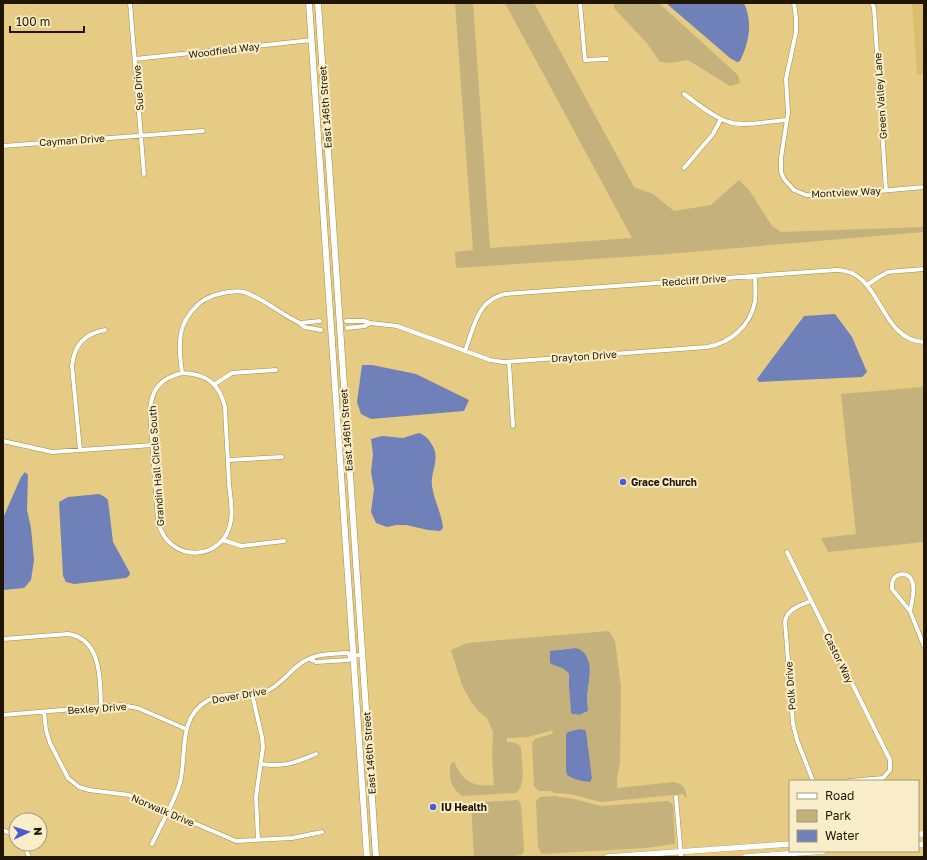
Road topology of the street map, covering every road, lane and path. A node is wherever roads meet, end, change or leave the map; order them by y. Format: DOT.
graph roads {
  1 [pos="130,3"];
  2 [pos="309,3"];
  3 [pos="318,3"];
  4 [pos="580,3"];
  5 [pos="794,3"];
  6 [pos="872,3"];
  7 [pos="312,40"];
  8 [pos="136,59"];
  9 [pos="607,59"];
  10 [pos="684,94"];
  11 [pos="721,119"];
  12 [pos="787,120"];
  13 [pos="203,130"];
  14 [pos="141,135"];
  15 [pos="3,146"];
  16 [pos="684,168"];
  17 [pos="144,174"];
  18 [pos="924,187"];
  19 [pos="886,190"];
  20 [pos="924,269"];
  21 [pos="755,276"];
  22 [pos="867,285"];
  23 [pos="320,321"];
  24 [pos="346,321"];
  25 [pos="300,322"];
  26 [pos="370,323"];
  27 [pos="347,328"];
  28 [pos="105,330"];
  29 [pos="321,330"];
  30 [pos="924,342"];
  31 [pos="465,351"];
  32 [pos="509,362"];
  33 [pos="276,370"];
  34 [pos="182,373"];
  35 [pos="215,384"];
  36 [pos="513,426"];
  37 [pos="3,441"];
  38 [pos="153,445"];
  39 [pos="80,450"];
  40 [pos="282,457"];
  41 [pos="228,460"];
  42 [pos="223,540"];
  43 [pos="284,541"];
  44 [pos="787,552"];
  45 [pos="811,600"];
  46 [pos="910,611"];
  47 [pos="3,639"];
  48 [pos="924,646"];
  49 [pos="362,655"];
  50 [pos="352,656"];
  51 [pos="310,659"];
  52 [pos="252,694"];
  53 [pos="101,706"];
  54 [pos="44,712"];
  55 [pos="3,715"];
  56 [pos="186,729"];
  57 [pos="316,754"];
  58 [pos="261,764"];
  59 [pos="813,780"];
  60 [pos="860,780"];
  61 [pos="676,797"];
  62 [pos="168,811"];
  63 [pos="322,832"];
  64 [pos="258,839"];
  65 [pos="152,844"];
  66 [pos="789,844"];
  67 [pos="811,852"];
  68 [pos="681,854"];
  69 [pos="367,857"];
  70 [pos="376,857"];
  71 [pos="607,857"];
  72 [pos="745,857"];
  1 -- 8 [label="street, Sue Drive"];
  2 -- 7 [label="main road, East 146th Street"];
  3 -- 49 [label="main road, East 146th Street"];
  4 -- 9 [label="street"];
  5 -- 12 [label="street, Montview Way"];
  6 -- 19 [label="street, Green Valley Lane"];
  7 -- 8 [label="street, Woodfield Way"];
  7 -- 50 [label="main road, East 146th Street"];
  8 -- 14 [label="street, Sue Drive"];
  10 -- 11 [label="street"];
  11 -- 12 [label="street"];
  11 -- 16 [label="street"];
  12 -- 19 [label="street, Montview Way"];
  13 -- 14 [label="street, Cayman Drive"];
  14 -- 15 [label="street, Cayman Drive"];
  14 -- 17 [label="street, Sue Drive"];
  18 -- 19 [label="street, Montview Way"];
  20 -- 22 [label="street"];
  21 -- 22 [label="street, Redcliff Drive"];
  21 -- 31 [label="street, Redcliff Drive"];
  21 -- 32 [label="street, Drayton Drive"];
  22 -- 30 [label="street, Redcliff Drive"];
  23 -- 25 [label="street"];
  24 -- 26 [label="street, Drayton Drive"];
  25 -- 29 [label="street"];
  25 -- 34 [label="street"];
  26 -- 27 [label="street, Drayton Drive"];
  26 -- 31 [label="street, Drayton Drive"];
  28 -- 39 [label="street"];
  31 -- 32 [label="street, Drayton Drive"];
  32 -- 36 [label="street"];
  33 -- 35 [label="street"];
  34 -- 35 [label="street"];
  34 -- 38 [label="street, Grandin Hall Circle South"];
  35 -- 41 [label="street"];
  37 -- 39 [label="street"];
  38 -- 39 [label="street"];
  38 -- 42 [label="street, Grandin Hall Circle South"];
  40 -- 41 [label="street"];
  41 -- 42 [label="street"];
  42 -- 43 [label="street"];
  44 -- 45 [label="street, Castor Way"];
  45 -- 59 [label="street, Polk Drive"];
  45 -- 60 [label="street, Castor Way"];
  46 -- 46 [label="street"];
  46 -- 48 [label="street"];
  47 -- 53 [label="street"];
  49 -- 50 [label="street, Dover Drive"];
  49 -- 70 [label="main road, East 146th Street"];
  50 -- 51 [label="street, Dover Drive"];
  50 -- 51 [label="street, Dover Drive"];
  50 -- 69 [label="main road, East 146th Street"];
  51 -- 52 [label="street, Dover Drive"];
  52 -- 56 [label="street, Dover Drive"];
  52 -- 58 [label="street"];
  53 -- 54 [label="street, Bexley Drive"];
  53 -- 56 [label="street, Bexley Drive"];
  54 -- 55 [label="street, Bexley Drive"];
  54 -- 62 [label="street, Norwalk Drive"];
  56 -- 62 [label="street, Dover Drive"];
  57 -- 58 [label="street"];
  58 -- 64 [label="street"];
  61 -- 68 [label="street"];
  62 -- 64 [label="street, Norwalk Drive"];
  62 -- 65 [label="street, Dover Drive"];
  63 -- 64 [label="street, Norwalk Drive"];
  66 -- 68 [label="main road"];
  67 -- 72 [label="main road"];
  68 -- 71 [label="main road"];
}
